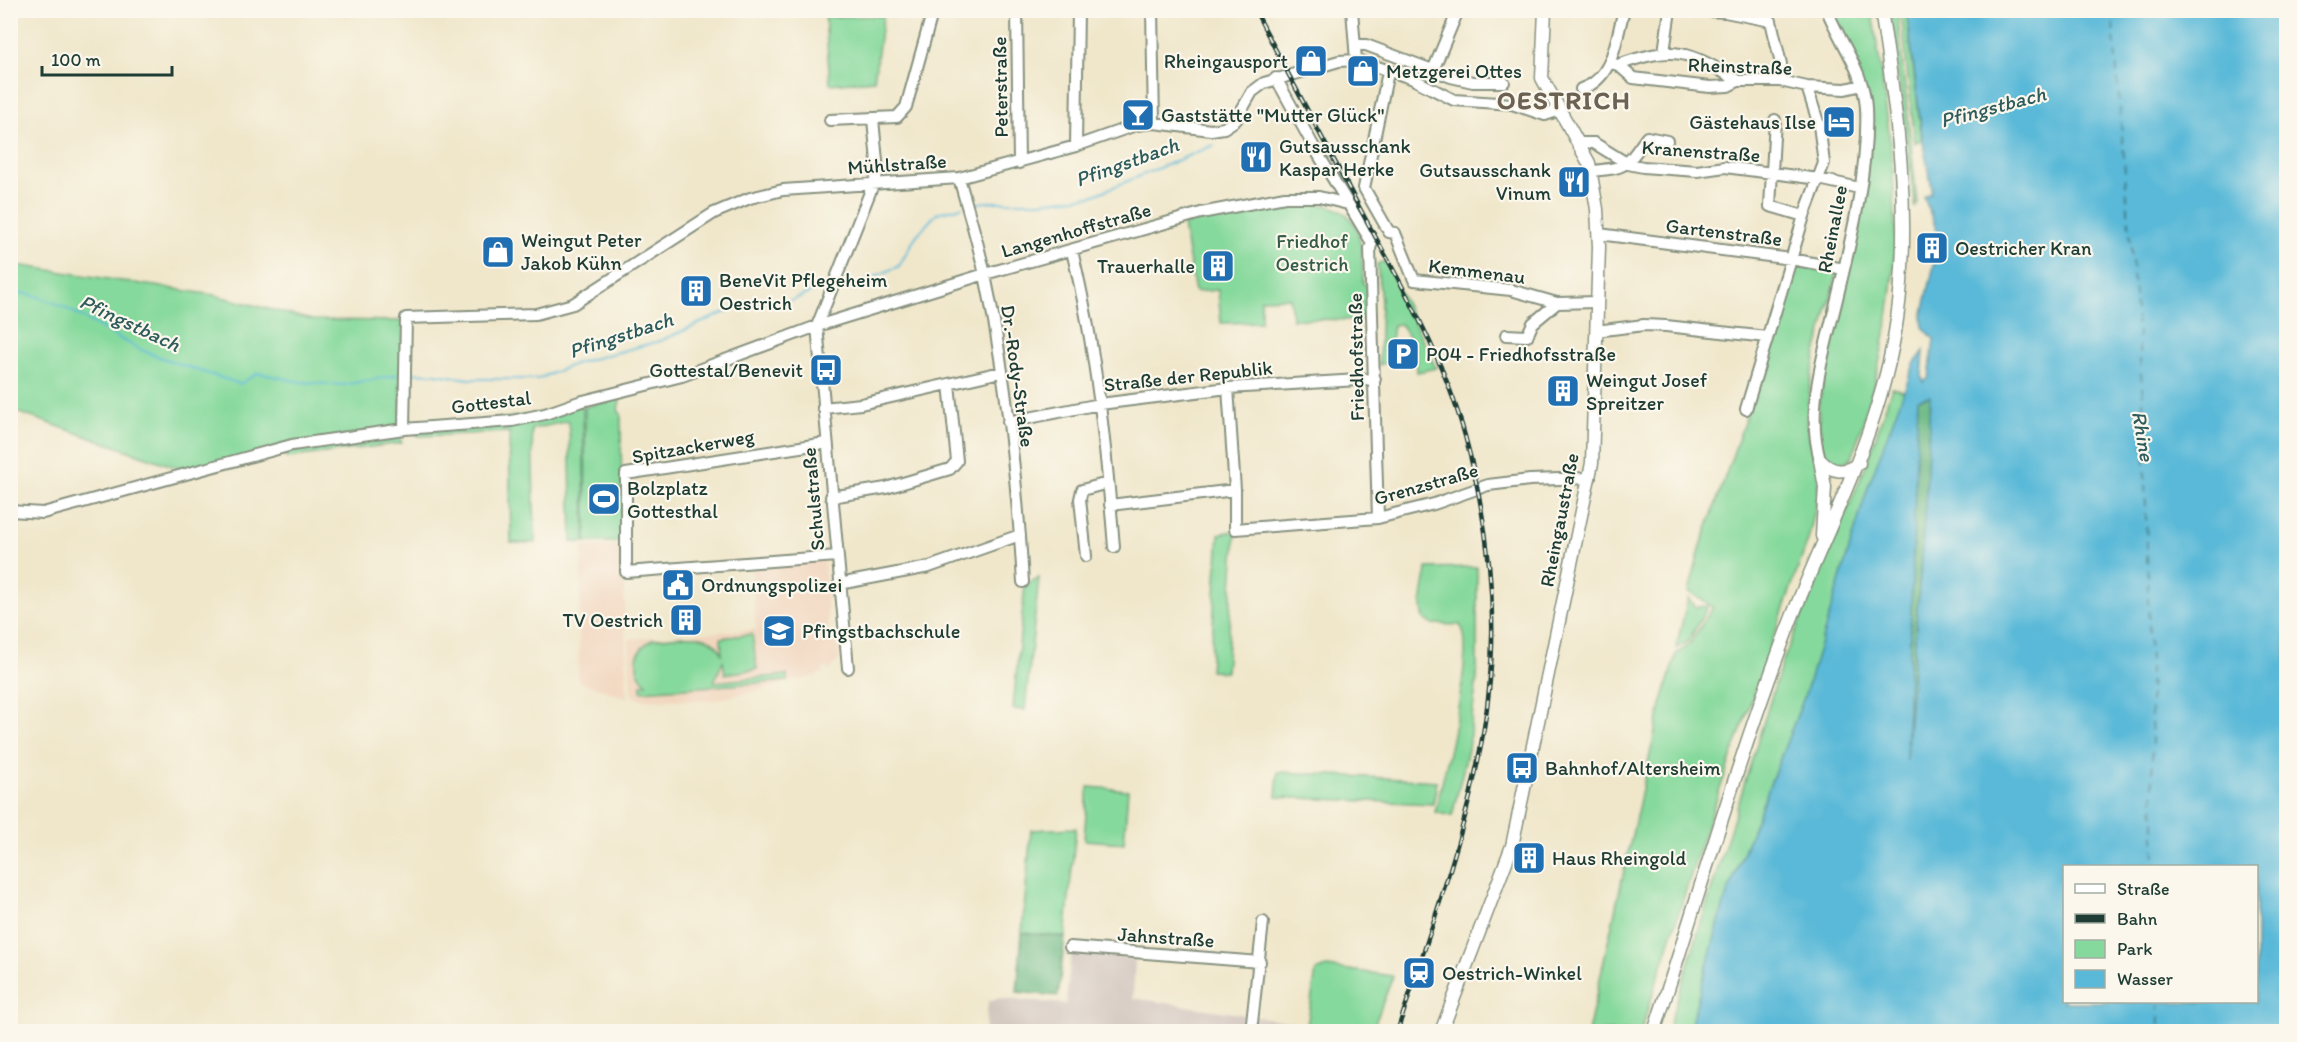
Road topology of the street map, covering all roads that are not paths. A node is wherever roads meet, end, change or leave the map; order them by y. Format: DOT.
graph roads {
  1 [pos="933,10"];
  2 [pos="1017,10"];
  3 [pos="1078,10"];
  4 [pos="1152,10"];
  5 [pos="1545,10"];
  6 [pos="1670,10"];
  7 [pos="1693,10"];
  8 [pos="1827,10"];
  9 [pos="1881,10"];
  10 [pos="1351,11"];
  11 [pos="1623,11"];
  12 [pos="1457,13"];
  13 [pos="1356,45"];
  14 [pos="1658,53"];
  15 [pos="1356,60"];
  16 [pos="1614,64"];
  17 [pos="1434,68"];
  18 [pos="1388,72"];
  19 [pos="1276,78"];
  20 [pos="1738,81"];
  21 [pos="1780,81"];
  22 [pos="1473,82"];
  23 [pos="1504,82"];
  24 [pos="1862,85"];
  25 [pos="1807,87"];
  26 [pos="1581,89"];
  27 [pos="1469,101"];
  28 [pos="1560,111"];
  29 [pos="873,119"];
  30 [pos="830,120"];
  31 [pos="1775,120"];
  32 [pos="1154,123"];
  33 [pos="1667,141"];
  34 [pos="1578,143"];
  35 [pos="1076,147"];
  36 [pos="1019,162"];
  37 [pos="1628,164"];
  38 [pos="1591,171"];
  39 [pos="1771,174"];
  40 [pos="959,178"];
  41 [pos="1819,179"];
  42 [pos="875,182"];
  43 [pos="1859,188"];
  44 [pos="1348,204"];
  45 [pos="1804,216"];
  46 [pos="1389,232"];
  47 [pos="1599,234"];
  48 [pos="1372,243"];
  49 [pos="1072,251"];
  50 [pos="1791,259"];
  51 [pos="1844,269"];
  52 [pos="985,274"];
  53 [pos="1597,302"];
  54 [pos="1557,303"];
  55 [pos="817,326"];
  56 [pos="1596,331"];
  57 [pos="1506,335"];
  58 [pos="1767,337"];
  59 [pos="1001,372"];
  60 [pos="1375,379"];
  61 [pos="949,384"];
  62 [pos="1228,388"];
  63 [pos="1100,404"];
  64 [pos="823,408"];
  65 [pos="1746,409"];
  66 [pos="1008,422"];
  67 [pos="404,429"];
  68 [pos="826,443"];
  69 [pos="1820,460"];
  70 [pos="1859,463"];
  71 [pos="1590,478"];
  72 [pos="1108,483"];
  73 [pos="1235,490"];
  74 [pos="831,497"];
  75 [pos="1110,505"];
  76 [pos="10,511"];
  77 [pos="1377,518"];
  78 [pos="1020,536"];
  79 [pos="1114,547"];
  80 [pos="1820,550"];
  81 [pos="837,556"];
  82 [pos="1086,556"];
  83 [pos="1023,582"];
  84 [pos="839,584"];
  85 [pos="848,668"];
  86 [pos="1263,922"];
  87 [pos="1070,947"];
  88 [pos="1260,962"];
  89 [pos="1251,1032"];
  90 [pos="1441,1032"];
  91 [pos="1654,1032"];
  1 -- 29 [label="street"];
  2 -- 36 [label="street, Peterstraße"];
  3 -- 35 [label="street"];
  4 -- 32 [label="street"];
  5 -- 28 [label="main road, Rheingaustraße"];
  6 -- 14 [label="street"];
  7 -- 21 [label="street"];
  8 -- 24 [label="street, Rheinallee"];
  9 -- 70 [label="main road"];
  10 -- 13 [label="street"];
  11 -- 16 [label="street"];
  12 -- 17 [label="street"];
  13 -- 15 [label="street"];
  13 -- 17 [label="street"];
  14 -- 16 [label="street"];
  14 -- 20 [label="street"];
  15 -- 18 [label="street, Mühlstraße"];
  15 -- 19 [label="street, Mühlstraße"];
  16 -- 20 [label="street, Rheinstraße"];
  16 -- 26 [label="street"];
  17 -- 22 [label="street"];
  18 -- 27 [label="street, Mühlstraße"];
  18 -- 46 [label="street"];
  19 -- 32 [label="street, Mühlstraße"];
  19 -- 44 [label="street"];
  20 -- 21 [label="street, Rheinstraße"];
  21 -- 25 [label="street, Rheinstraße"];
  22 -- 23 [label="street"];
  22 -- 27 [label="street"];
  24 -- 25 [label="street, Rheinstraße"];
  24 -- 43 [label="street, Rheinallee"];
  25 -- 41 [label="street, Rheinstraße"];
  27 -- 28 [label="street, Mühlstraße"];
  28 -- 34 [label="main road, Rheingaustraße"];
  29 -- 30 [label="street"];
  29 -- 42 [label="street"];
  31 -- 39 [label="street"];
  32 -- 35 [label="street, Mühlstraße"];
  33 -- 37 [label="street, Kranenstraße"];
  34 -- 37 [label="street, Kranenstraße"];
  34 -- 38 [label="main road, Rheingaustraße"];
  35 -- 36 [label="street, Mühlstraße"];
  36 -- 40 [label="street, Mühlstraße"];
  37 -- 38 [label="street, Kranenstraße"];
  37 -- 39 [label="street, Kranenstraße"];
  38 -- 47 [label="main road, Rheingaustraße"];
  39 -- 41 [label="street, Kranenstraße"];
  39 -- 45 [label="street, Kranenstraße"];
  40 -- 42 [label="street, Mühlstraße"];
  40 -- 52 [label="street, Dr.-Rody-Straße"];
  41 -- 43 [label="street, Kranenstraße"];
  41 -- 45 [label="street"];
  42 -- 55 [label="street"];
  42 -- 67 [label="street, Mühlstraße"];
  43 -- 51 [label="street, Rheinallee"];
  44 -- 48 [label="street"];
  44 -- 49 [label="street, Langenhoffstraße"];
  45 -- 50 [label="street"];
  46 -- 48 [label="street"];
  46 -- 54 [label="street, Kemmenau"];
  47 -- 50 [label="street, Gartenstraße"];
  47 -- 53 [label="main road, Rheingaustraße"];
  48 -- 60 [label="street, Friedhofstraße"];
  49 -- 52 [label="street, Langenhoffstraße"];
  49 -- 63 [label="street"];
  50 -- 51 [label="street, Gartenstraße"];
  50 -- 58 [label="street"];
  51 -- 69 [label="street, Rheinallee"];
  52 -- 55 [label="street, Langenhoffstraße"];
  52 -- 59 [label="street, Dr.-Rody-Straße"];
  53 -- 54 [label="street, Kemmenau"];
  53 -- 56 [label="main road, Rheingaustraße"];
  54 -- 57 [label="street"];
  55 -- 64 [label="street, Schulstraße"];
  55 -- 67 [label="street, Gottestal"];
  56 -- 58 [label="street"];
  56 -- 71 [label="main road, Rheingaustraße"];
  58 -- 65 [label="street"];
  59 -- 61 [label="street"];
  59 -- 66 [label="street, Dr.-Rody-Straße"];
  60 -- 62 [label="street, Straße der Republik"];
  60 -- 77 [label="street, Friedhofstraße"];
  61 -- 64 [label="street"];
  61 -- 74 [label="street"];
  62 -- 63 [label="street, Straße der Republik"];
  62 -- 73 [label="street"];
  63 -- 66 [label="street, Straße der Republik"];
  63 -- 72 [label="street"];
  64 -- 68 [label="street, Schulstraße"];
  66 -- 78 [label="street, Dr.-Rody-Straße"];
  67 -- 76 [label="street, Gottestal"];
  68 -- 74 [label="street, Schulstraße"];
  68 -- 81 [label="street, Spitzackerweg"];
  69 -- 70 [label="main road"];
  69 -- 80 [label="main road"];
  70 -- 80 [label="main road"];
  71 -- 77 [label="street, Grenzstraße"];
  71 -- 90 [label="main road, Rheingaustraße"];
  72 -- 75 [label="street"];
  72 -- 82 [label="street"];
  73 -- 75 [label="street"];
  73 -- 77 [label="street, Grenzstraße"];
  74 -- 81 [label="street, Schulstraße"];
  75 -- 79 [label="street"];
  78 -- 83 [label="street, Dr.-Rody-Straße"];
  78 -- 84 [label="street"];
  80 -- 91 [label="main road"];
  81 -- 84 [label="street, Schulstraße"];
  84 -- 85 [label="street, Schulstraße"];
  86 -- 88 [label="street"];
  87 -- 88 [label="street, Jahnstraße"];
  88 -- 89 [label="street"];
}
